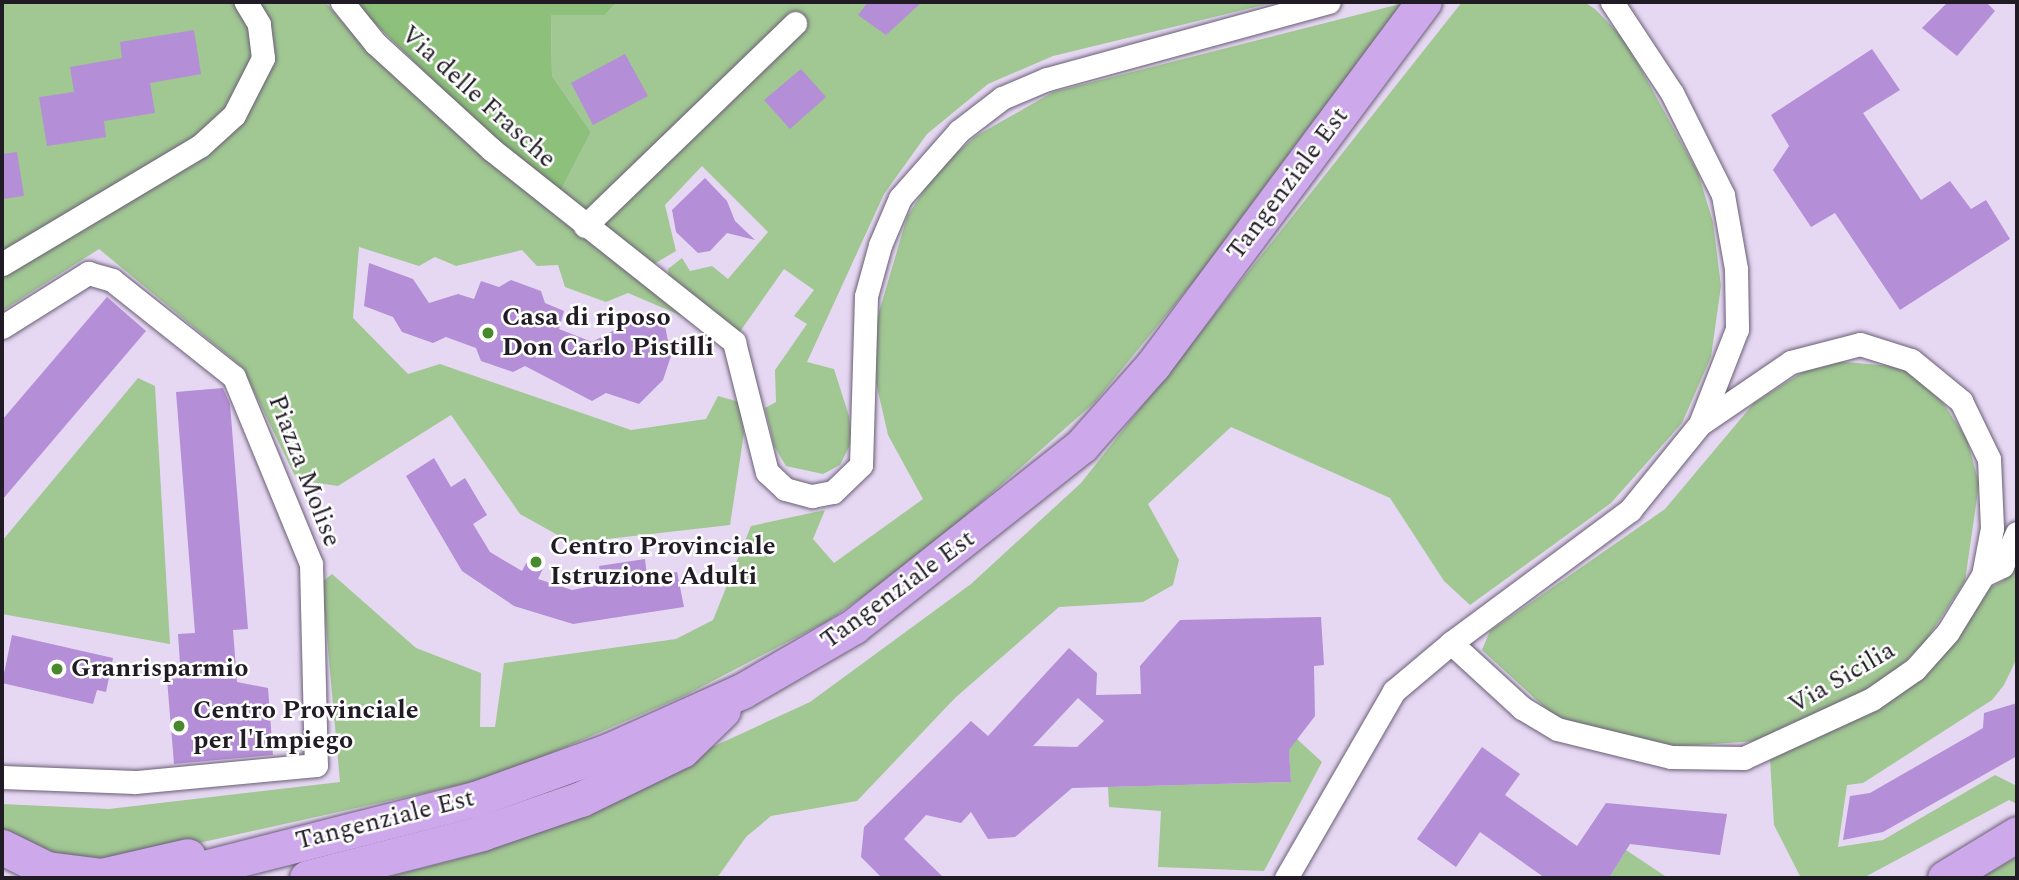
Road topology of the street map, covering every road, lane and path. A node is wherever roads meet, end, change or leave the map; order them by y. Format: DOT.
graph roads {
  1 [pos="246,2"];
  2 [pos="342,2"];
  3 [pos="1329,2"];
  4 [pos="1424,2"];
  5 [pos="1612,2"];
  6 [pos="795,23"];
  7 [pos="585,226"];
  8 [pos="2,264"];
  9 [pos="2,327"];
  10 [pos="1700,424"];
  11 [pos="2017,533"];
  12 [pos="1983,575"];
  13 [pos="1451,643"];
  14 [pos="742,691"];
  15 [pos="2,777"];
  16 [pos="2017,834"];
  17 [pos="322,836"];
  18 [pos="2,847"];
  19 [pos="165,878"];
  20 [pos="307,878"];
  21 [pos="1286,878"];
  22 [pos="1945,878"];
  1 -- 8 [label="street"];
  2 -- 7 [label="street, Via delle Frasche"];
  3 -- 7 [label="street, Via delle Frasche"];
  4 -- 14 [label="main road, Tangenziale Est"];
  5 -- 10 [label="street"];
  6 -- 7 [label="street"];
  9 -- 15 [label="street, Piazza Molise"];
  10 -- 12 [label="street, Via Sicilia"];
  10 -- 13 [label="street, Via Sicilia"];
  11 -- 12 [label="street"];
  12 -- 13 [label="street, Via Sicilia"];
  13 -- 21 [label="street, Via Sicilia"];
  14 -- 17 [label="main road, Tangenziale Est"];
  14 -- 20 [label="main road"];
  16 -- 22 [label="main road"];
  17 -- 18 [label="main road"];
  17 -- 19 [label="main road, Tangenziale Est"];
}
